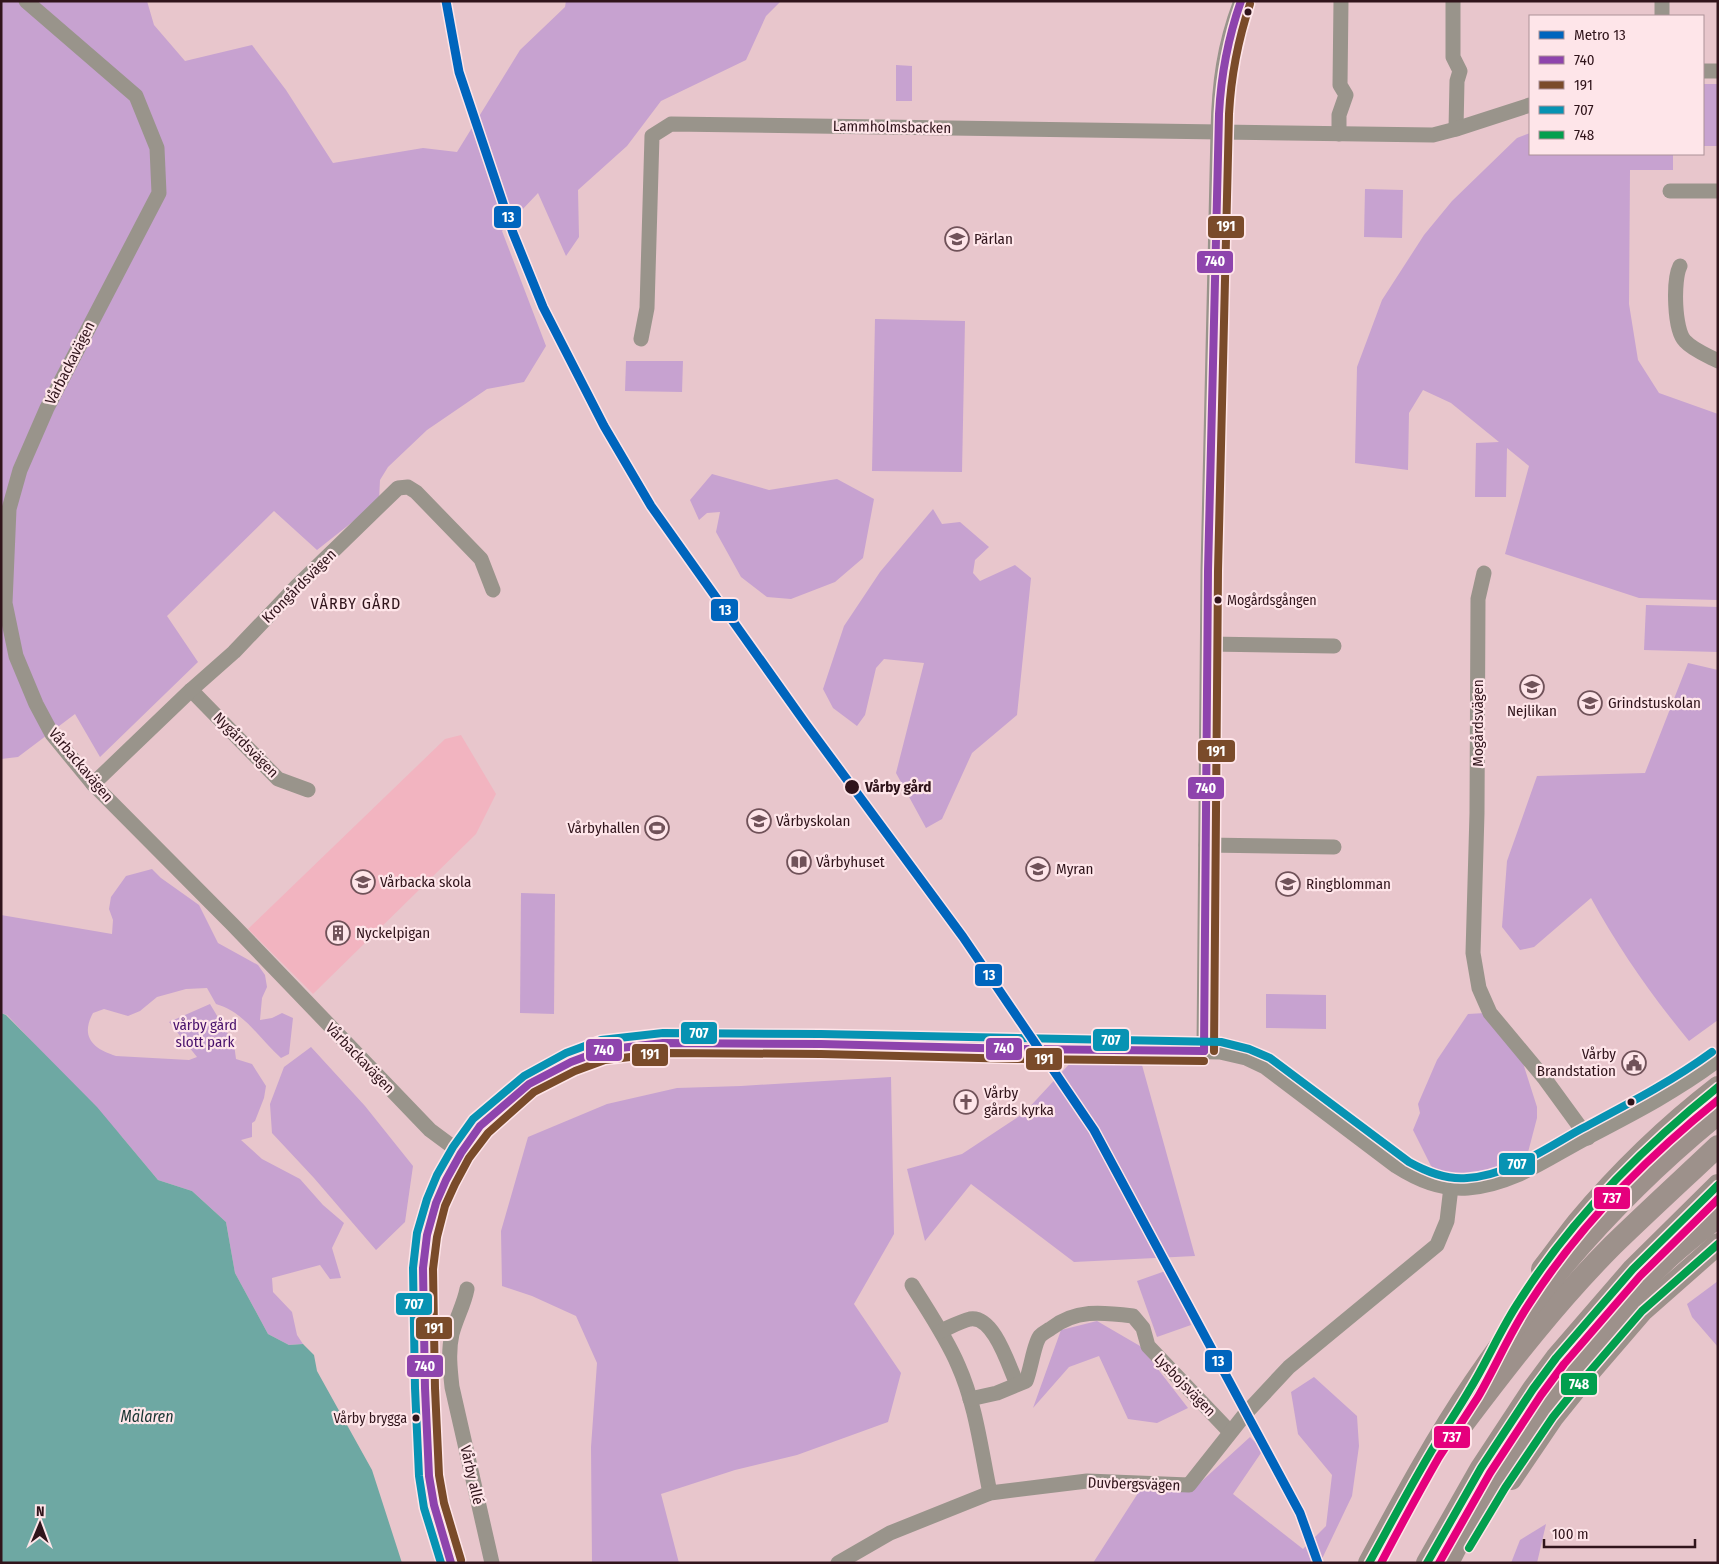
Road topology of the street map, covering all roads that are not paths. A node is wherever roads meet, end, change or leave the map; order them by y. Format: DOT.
graph roads {
  1 [pos="26,1"];
  2 [pos="1241,1"];
  3 [pos="1341,1"];
  4 [pos="1453,1"];
  5 [pos="1662,1"];
  6 [pos="1662,15"];
  7 [pos="1704,71"];
  8 [pos="1718,72"];
  9 [pos="1529,105"];
  10 [pos="1456,129"];
  11 [pos="1218,131"];
  12 [pos="1339,134"];
  13 [pos="1670,191"];
  14 [pos="1718,191"];
  15 [pos="1680,266"];
  16 [pos="641,339"];
  17 [pos="1718,362"];
  18 [pos="5,507"];
  19 [pos="1484,572"];
  20 [pos="493,590"];
  21 [pos="1208,644"];
  22 [pos="1334,646"];
  23 [pos="191,690"];
  24 [pos="93,784"];
  25 [pos="308,790"];
  26 [pos="1206,845"];
  27 [pos="1334,847"];
  28 [pos="1204,1051"];
  29 [pos="1718,1060"];
  30 [pos="1718,1087"];
  31 [pos="1718,1114"];
  32 [pos="1588,1138"];
  33 [pos="1718,1146"];
  34 [pos="461,1153"];
  35 [pos="1718,1185"];
  36 [pos="1451,1187"];
  37 [pos="1718,1216"];
  38 [pos="1718,1244"];
  39 [pos="912,1285"];
  40 [pos="467,1289"];
  41 [pos="941,1331"];
  42 [pos="1474,1383"];
  43 [pos="1017,1384"];
  44 [pos="452,1386"];
  45 [pos="425,1388"];
  46 [pos="970,1399"];
  47 [pos="1230,1432"];
  48 [pos="990,1493"];
  49 [pos="451,1563"];
  50 [pos="492,1563"];
  51 [pos="838,1563"];
  52 [pos="1369,1563"];
  53 [pos="1383,1563"];
  54 [pos="1426,1563"];
  55 [pos="1448,1563"];
  56 [pos="1460,1563"];
  1 -- 18 [label="street, Vårbackavägen"];
  2 -- 11 [label="street"];
  3 -- 12 [label="street"];
  4 -- 10 [label="street"];
  5 -- 6 [label="street"];
  7 -- 8 [label="street"];
  9 -- 10 [label="street, Lammholmsbacken"];
  10 -- 12 [label="street, Lammholmsbacken"];
  11 -- 12 [label="street, Lammholmsbacken"];
  11 -- 16 [label="street, Lammholmsbacken"];
  11 -- 21 [label="street"];
  13 -- 14 [label="street"];
  15 -- 17 [label="street"];
  18 -- 24 [label="street, Vårbackavägen"];
  19 -- 32 [label="street, Mogårdsvägen"];
  20 -- 23 [label="street, Krongårdsvägen"];
  21 -- 22 [label="street"];
  21 -- 26 [label="street"];
  23 -- 24 [label="street, Krongårdsvägen"];
  23 -- 25 [label="street, Nygårdsvägen"];
  24 -- 34 [label="street, Vårbackavägen"];
  26 -- 27 [label="street"];
  26 -- 28 [label="street"];
  28 -- 34 [label="street"];
  28 -- 36 [label="street"];
  29 -- 32 [label="street"];
  30 -- 42 [label="highway"];
  31 -- 42 [label="highway"];
  32 -- 36 [label="street"];
  33 -- 53 [label="highway"];
  34 -- 45 [label="street"];
  35 -- 54 [label="highway"];
  36 -- 47 [label="street, Duvbergsvägen"];
  37 -- 55 [label="highway"];
  38 -- 56 [label="highway"];
  39 -- 41 [label="street"];
  40 -- 44 [label="street, Vårby allé"];
  41 -- 43 [label="street"];
  41 -- 46 [label="street"];
  42 -- 52 [label="highway"];
  43 -- 46 [label="street, Lysbojsvägen"];
  43 -- 47 [label="street, Lysbojsvägen"];
  44 -- 45 [label="street"];
  44 -- 50 [label="street, Vårby allé"];
  45 -- 49 [label="street"];
  46 -- 48 [label="street"];
  47 -- 48 [label="street, Duvbergsvägen"];
  48 -- 51 [label="street, Duvbergsvägen"];
}
